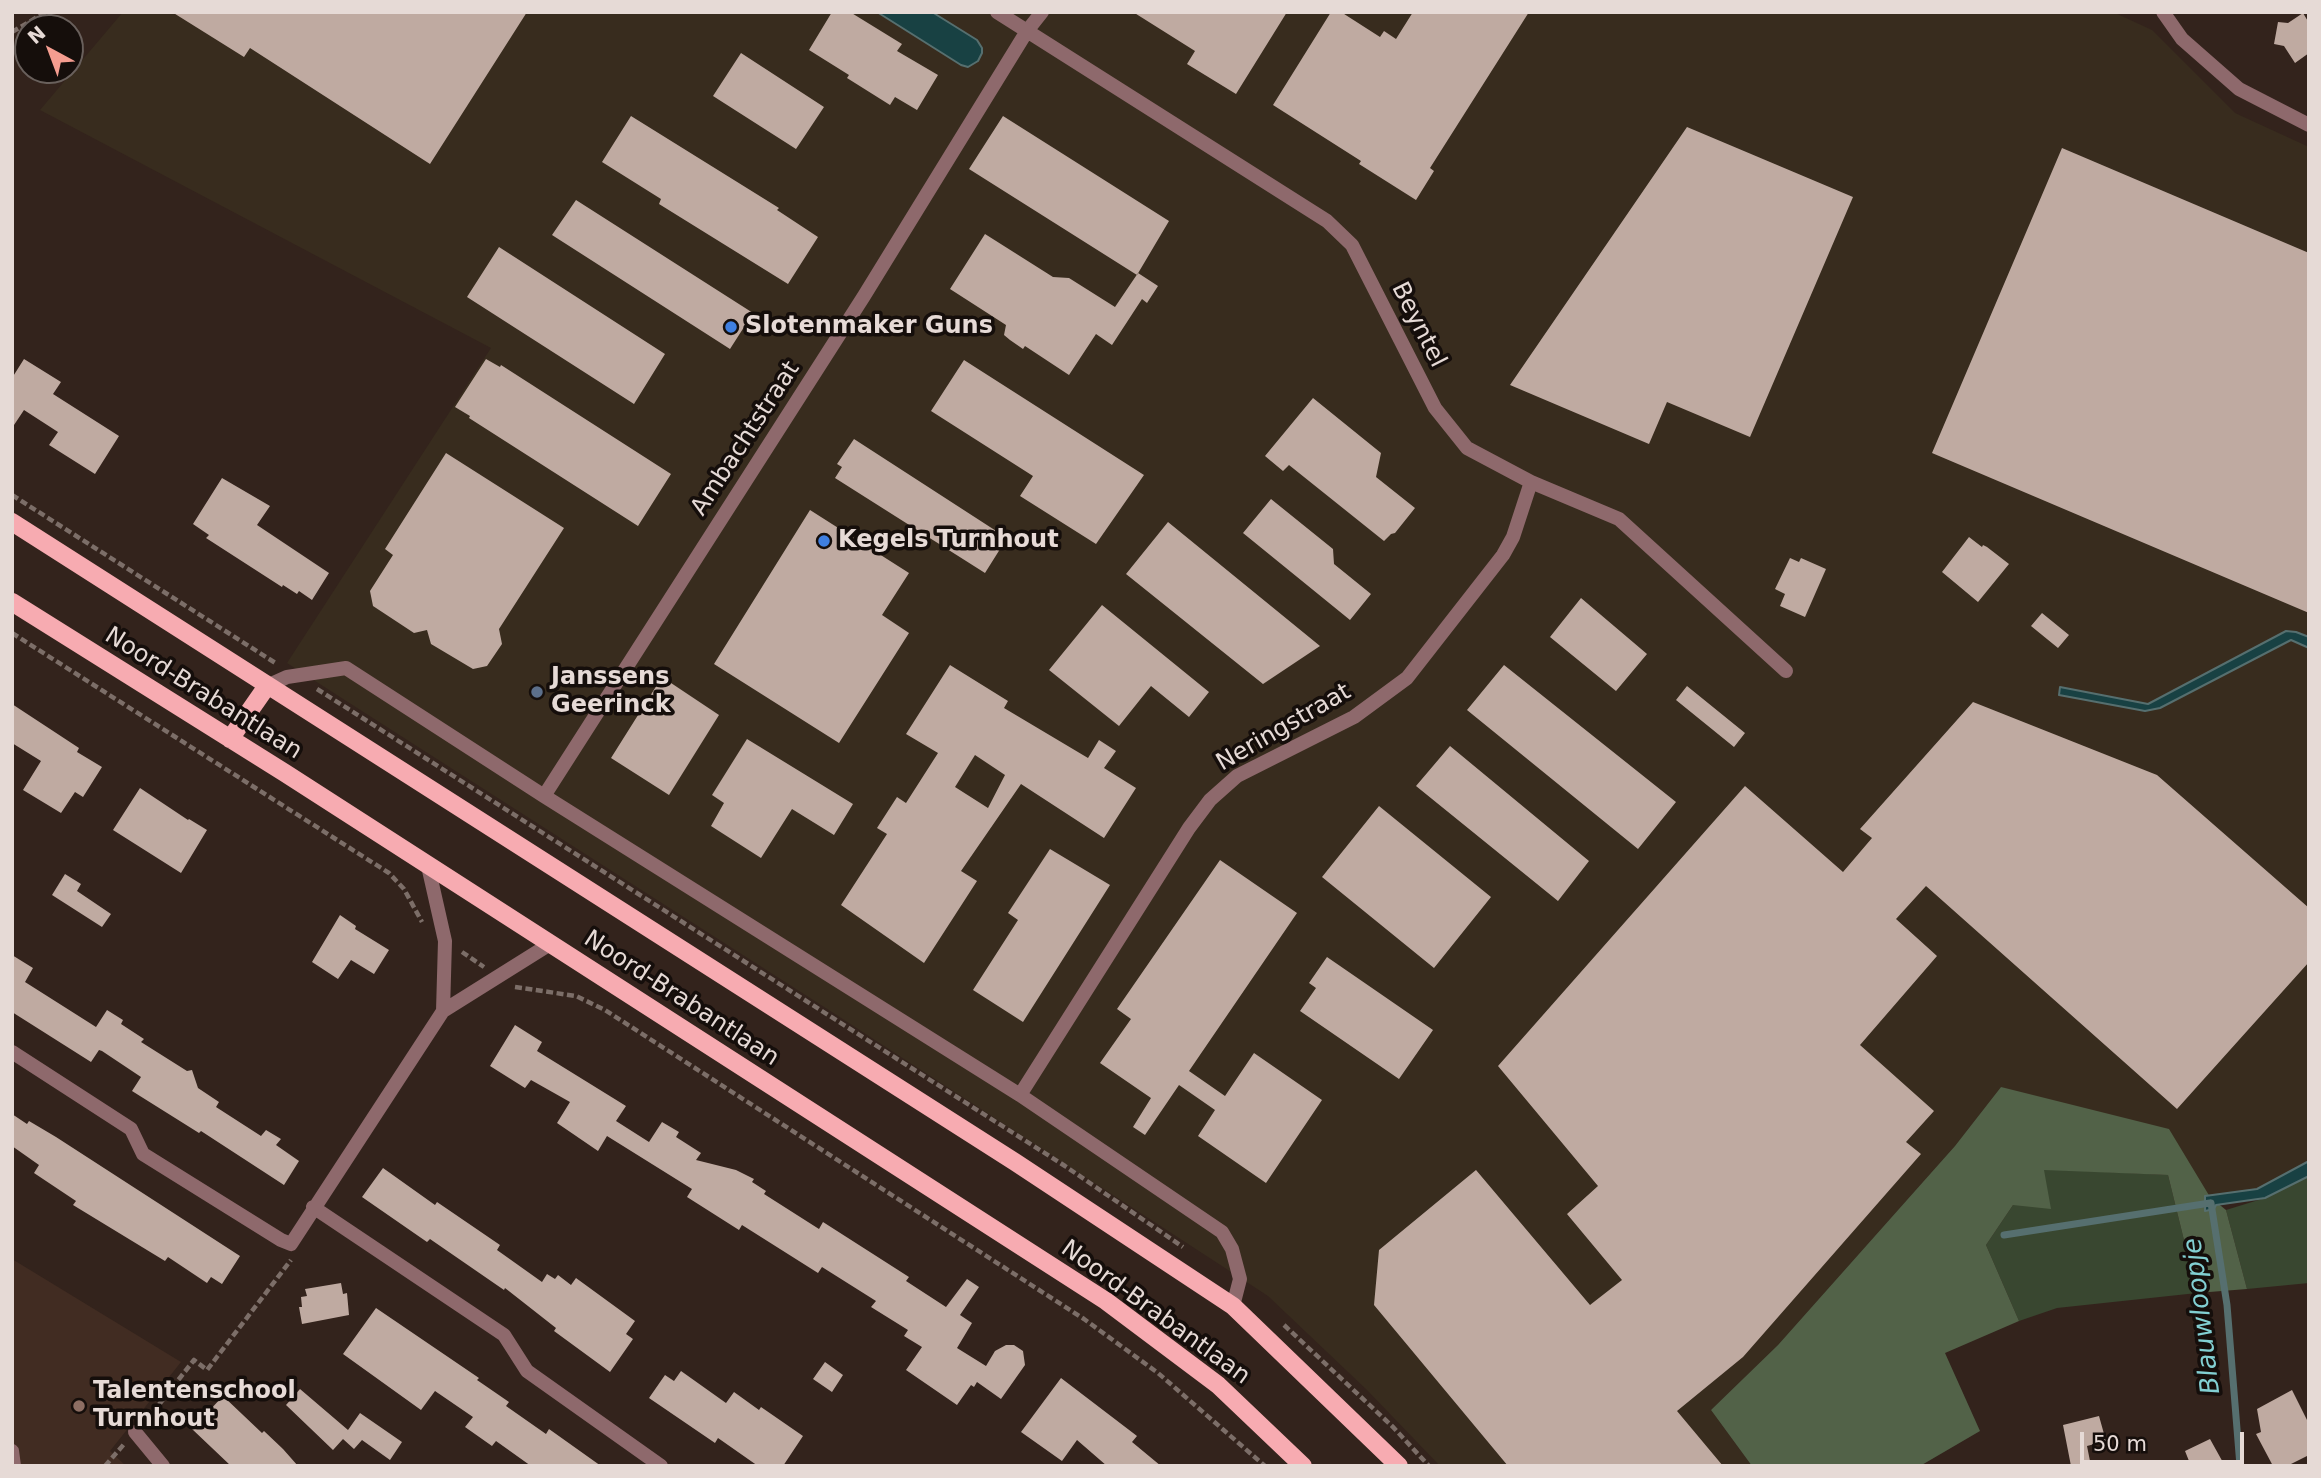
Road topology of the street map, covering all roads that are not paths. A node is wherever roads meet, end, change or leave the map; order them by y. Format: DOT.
graph roads {
  1 [pos="997,12"];
  2 [pos="1042,12"];
  3 [pos="2163,12"];
  4 [pos="1027,31"];
  5 [pos="2309,125"];
  6 [pos="1531,482"];
  7 [pos="12,522"];
  8 [pos="12,602"];
  9 [pos="1786,671"];
  10 [pos="267,686"];
  11 [pos="230,739"];
  12 [pos="544,796"];
  13 [pos="428,866"];
  14 [pos="550,944"];
  15 [pos="443,1011"];
  16 [pos="12,1052"];
  17 [pos="1020,1095"];
  18 [pos="313,1207"];
  19 [pos="1233,1306"];
  20 [pos="135,1432"];
  21 [pos="12,1451"];
  22 [pos="14,1466"];
  23 [pos="163,1466"];
  24 [pos="662,1466"];
  25 [pos="1303,1466"];
  26 [pos="1399,1466"];
  1 -- 4 [label="street, Beyntel"];
  2 -- 4 [label="street, Ambachtstraat"];
  3 -- 5 [label="street"];
  4 -- 6 [label="street, Beyntel"];
  4 -- 12 [label="street, Ambachtstraat"];
  6 -- 9 [label="street, Beyntel"];
  6 -- 17 [label="street, Neringstraat"];
  7 -- 10 [label="main road, Noord-Brabantlaan"];
  8 -- 11 [label="main road, Noord-Brabantlaan"];
  10 -- 11 [label="main road"];
  10 -- 12 [label="street, Noord-Brabantlaan"];
  10 -- 19 [label="main road, Noord-Brabantlaan"];
  11 -- 13 [label="main road, Noord-Brabantlaan"];
  12 -- 17 [label="street, Noord-Brabantlaan"];
  13 -- 14 [label="main road, Noord-Brabantlaan"];
  13 -- 15 [label="street"];
  14 -- 15 [label="street"];
  14 -- 25 [label="main road, Noord-Brabantlaan"];
  15 -- 18 [label="street"];
  16 -- 18 [label="street"];
  17 -- 19 [label="street, Noord-Brabantlaan"];
  18 -- 24 [label="street"];
  19 -- 26 [label="main road, Noord-Brabantlaan"];
  20 -- 23 [label="street"];
  21 -- 22 [label="street"];
}
